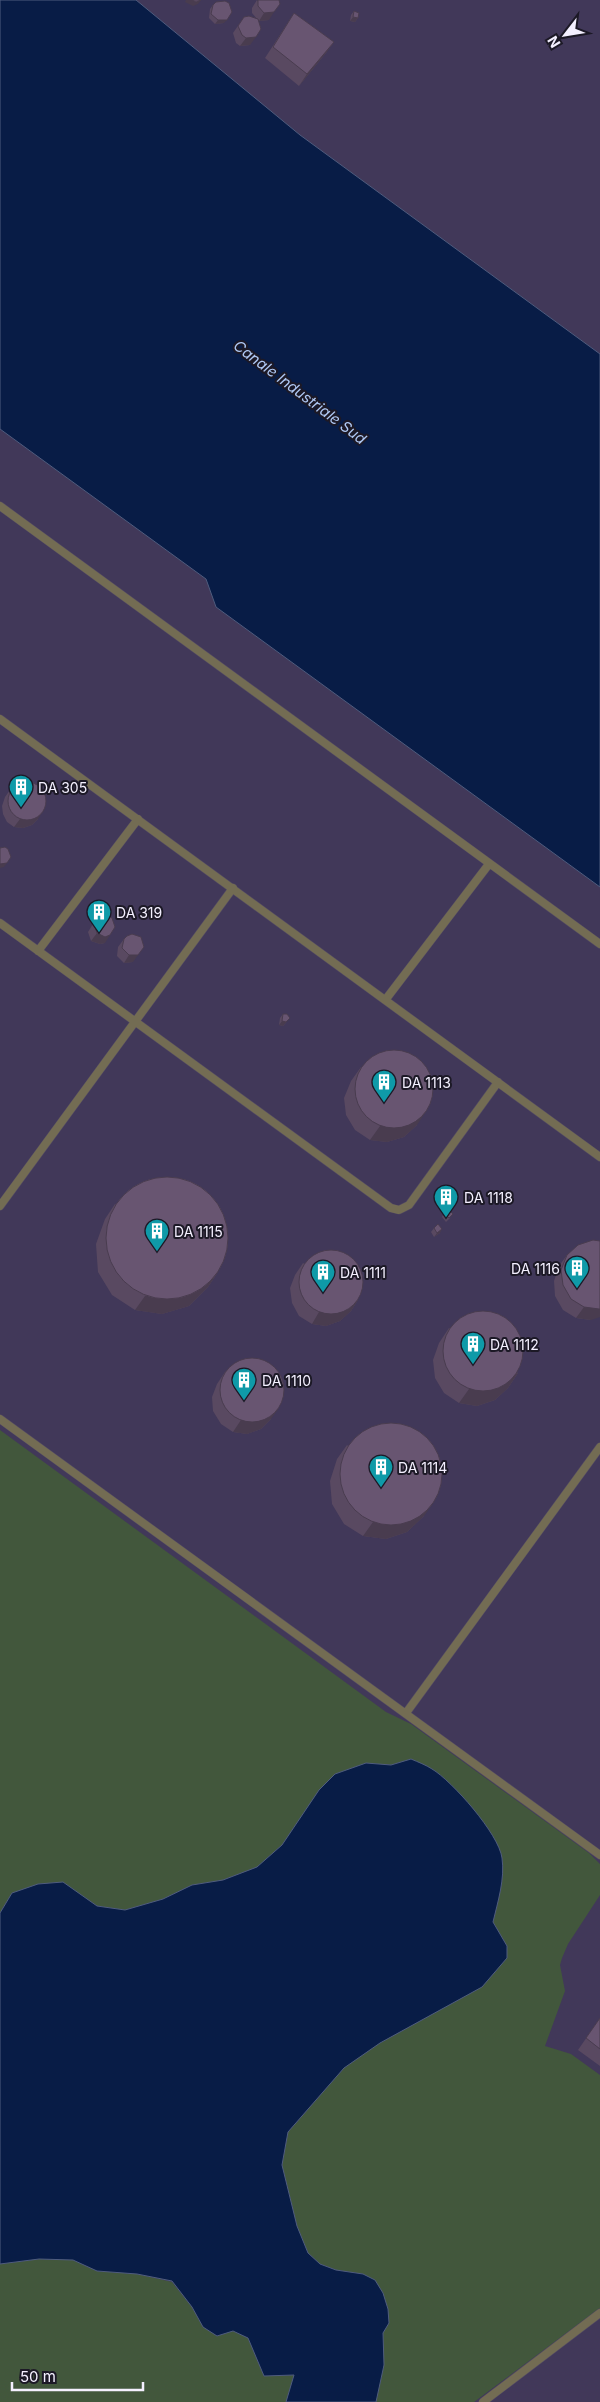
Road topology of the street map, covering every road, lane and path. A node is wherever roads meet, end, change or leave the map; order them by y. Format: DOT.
graph roads {
  1 [pos="0,506"];
  2 [pos="0,719"];
  3 [pos="138,819"];
  4 [pos="489,864"];
  5 [pos="233,888"];
  6 [pos="0,923"];
  7 [pos="600,944"];
  8 [pos="38,951"];
  9 [pos="386,999"];
  10 [pos="134,1021"];
  11 [pos="498,1082"];
  12 [pos="600,1157"];
  13 [pos="0,1206"];
  14 [pos="0,1419"];
  15 [pos="600,1447"];
  16 [pos="406,1713"];
  17 [pos="600,1855"];
  18 [pos="600,2313"];
  19 [pos="483,2402"];
  1 -- 4 [label="lane"];
  2 -- 3 [label="lane"];
  3 -- 5 [label="lane"];
  3 -- 8 [label="lane"];
  4 -- 7 [label="lane"];
  4 -- 9 [label="lane"];
  5 -- 9 [label="lane"];
  5 -- 10 [label="lane"];
  6 -- 8 [label="lane"];
  8 -- 10 [label="lane"];
  9 -- 11 [label="lane"];
  10 -- 11 [label="lane"];
  10 -- 13 [label="lane"];
  11 -- 12 [label="lane"];
  14 -- 16 [label="lane"];
  15 -- 16 [label="lane"];
  16 -- 17 [label="lane"];
  18 -- 19 [label="lane"];
}
